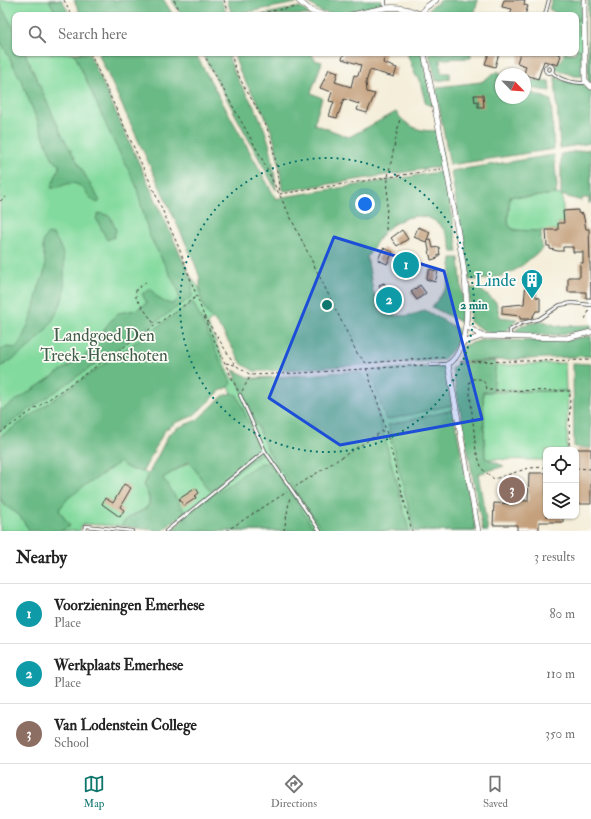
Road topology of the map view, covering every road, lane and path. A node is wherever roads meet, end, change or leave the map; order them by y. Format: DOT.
graph roads {
  1 [pos="64,0"];
  2 [pos="174,0"];
  3 [pos="224,0"];
  4 [pos="298,0"];
  5 [pos="385,0"];
  6 [pos="436,0"];
  7 [pos="549,0"];
  8 [pos="584,0"];
  9 [pos="302,5"];
  10 [pos="385,8"];
  11 [pos="70,12"];
  12 [pos="180,12"];
  13 [pos="229,12"];
  14 [pos="265,12"];
  15 [pos="317,12"];
  16 [pos="366,12"];
  17 [pos="414,12"];
  18 [pos="423,12"];
  19 [pos="547,12"];
  20 [pos="91,56"];
  21 [pos="205,56"];
  22 [pos="233,56"];
  23 [pos="425,56"];
  24 [pos="552,72"];
  25 [pos="589,85"];
  26 [pos="400,118"];
  27 [pos="447,168"];
  28 [pos="388,178"];
  29 [pos="280,194"];
  30 [pos="6,197"];
  31 [pos="0,201"];
  32 [pos="386,230"];
  33 [pos="146,282"];
  34 [pos="197,297"];
  35 [pos="591,305"];
  36 [pos="589,312"];
  37 [pos="203,314"];
  38 [pos="585,319"];
  39 [pos="155,326"];
  40 [pos="466,326"];
  41 [pos="591,332"];
  42 [pos="482,336"];
  43 [pos="510,337"];
  44 [pos="462,342"];
  45 [pos="455,357"];
  46 [pos="591,360"];
  47 [pos="225,362"];
  48 [pos="449,363"];
  49 [pos="430,365"];
  50 [pos="235,366"];
  51 [pos="366,368"];
  52 [pos="250,375"];
  53 [pos="240,395"];
  54 [pos="386,430"];
  55 [pos="0,433"];
  56 [pos="569,447"];
  57 [pos="265,451"];
  58 [pos="543,467"];
  59 [pos="579,468"];
  60 [pos="591,469"];
  61 [pos="291,490"];
  62 [pos="85,531"];
  63 [pos="132,531"];
  64 [pos="166,531"];
  65 [pos="226,531"];
  66 [pos="284,531"];
  67 [pos="320,531"];
  68 [pos="412,531"];
  69 [pos="478,531"];
  1 -- 11 [label="path"];
  2 -- 12 [label="path"];
  3 -- 13 [label="path"];
  4 -- 9 [label="street"];
  5 -- 10 [label="lane"];
  6 -- 18 [label="street"];
  7 -- 19 [label="lane"];
  8 -- 25 [label="street"];
  9 -- 14 [label="path"];
  9 -- 15 [label="street"];
  10 -- 16 [label="street"];
  10 -- 17 [label="street"];
  20 -- 34 [label="path"];
  21 -- 29 [label="path"];
  22 -- 29 [label="path"];
  23 -- 27 [label="street"];
  24 -- 25 [label="lane"];
  26 -- 28 [label="path"];
  27 -- 28 [label="path"];
  27 -- 40 [label="street"];
  28 -- 29 [label="path"];
  28 -- 32 [label="path"];
  29 -- 45 [label="path"];
  30 -- 31 [label="path"];
  33 -- 39 [label="path"];
  34 -- 37 [label="path"];
  34 -- 39 [label="path"];
  35 -- 43 [label="lane"];
  36 -- 38 [label="path"];
  37 -- 47 [label="path"];
  37 -- 50 [label="path"];
  39 -- 55 [label="path"];
  40 -- 42 [label="street"];
  40 -- 44 [label="street"];
  41 -- 43 [label="street"];
  42 -- 43 [label="street"];
  42 -- 44 [label="street"];
  44 -- 45 [label="street"];
  45 -- 48 [label="street"];
  46 -- 48 [label="path"];
  47 -- 50 [label="path"];
  47 -- 53 [label="path"];
  48 -- 49 [label="lane"];
  48 -- 69 [label="street"];
  49 -- 51 [label="path"];
  50 -- 52 [label="path"];
  51 -- 52 [label="path"];
  51 -- 54 [label="path"];
  52 -- 53 [label="path"];
  53 -- 57 [label="lane"];
  54 -- 61 [label="path"];
  54 -- 68 [label="path"];
  56 -- 58 [label="path"];
  57 -- 61 [label="lane"];
  57 -- 64 [label="lane"];
  59 -- 60 [label="path"];
  61 -- 65 [label="path"];
  61 -- 66 [label="path"];
  61 -- 67 [label="lane"];
  62 -- 63 [label="lane"];
}
